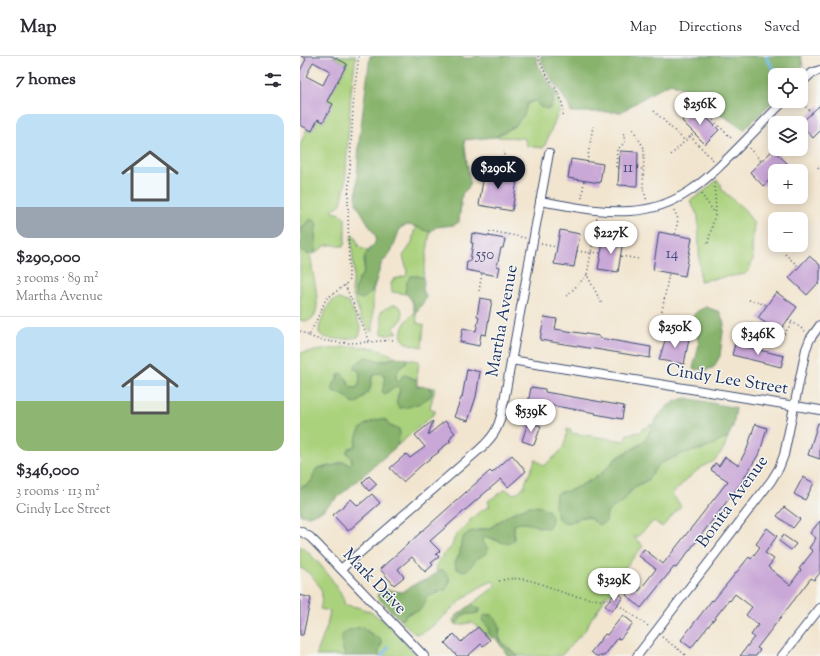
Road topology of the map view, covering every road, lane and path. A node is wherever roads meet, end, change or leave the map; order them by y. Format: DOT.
graph roads {
  1 [pos="360,56"];
  2 [pos="538,56"];
  3 [pos="820,70"];
  4 [pos="808,76"];
  5 [pos="777,108"];
  6 [pos="807,108"];
  7 [pos="654,110"];
  8 [pos="812,113"];
  9 [pos="563,116"];
  10 [pos="707,119"];
  11 [pos="593,126"];
  12 [pos="631,126"];
  13 [pos="623,132"];
  14 [pos="694,133"];
  15 [pos="690,136"];
  16 [pos="685,141"];
  17 [pos="741,145"];
  18 [pos="504,151"];
  19 [pos="549,153"];
  20 [pos="671,156"];
  21 [pos="761,161"];
  22 [pos="587,162"];
  23 [pos="818,167"];
  24 [pos="620,168"];
  25 [pos="637,169"];
  26 [pos="643,169"];
  27 [pos="717,170"];
  28 [pos="820,170"];
  29 [pos="502,171"];
  30 [pos="584,180"];
  31 [pos="696,188"];
  32 [pos="540,201"];
  33 [pos="670,202"];
  34 [pos="580,208"];
  35 [pos="649,209"];
  36 [pos="598,210"];
  37 [pos="715,214"];
  38 [pos="675,235"];
  39 [pos="489,236"];
  40 [pos="533,241"];
  41 [pos="708,243"];
  42 [pos="557,247"];
  43 [pos="577,250"];
  44 [pos="591,252"];
  45 [pos="601,253"];
  46 [pos="785,254"];
  47 [pos="621,256"];
  48 [pos="639,260"];
  49 [pos="799,267"];
  50 [pos="482,273"];
  51 [pos="669,273"];
  52 [pos="587,275"];
  53 [pos="818,284"];
  54 [pos="345,285"];
  55 [pos="820,286"];
  56 [pos="479,291"];
  57 [pos="567,296"];
  58 [pos="749,300"];
  59 [pos="602,304"];
  60 [pos="767,305"];
  61 [pos="662,311"];
  62 [pos="788,319"];
  63 [pos="792,322"];
  64 [pos="820,325"];
  65 [pos="300,331"];
  66 [pos="309,336"];
  67 [pos="812,336"];
  68 [pos="393,340"];
  69 [pos="780,341"];
  70 [pos="370,342"];
  71 [pos="511,360"];
  72 [pos="795,406"];
  73 [pos="820,410"];
  74 [pos="300,531"];
  75 [pos="341,570"];
  76 [pos="499,581"];
  77 [pos="610,598"];
  78 [pos="820,608"];
  79 [pos="424,656"];
  80 [pos="637,656"];
  81 [pos="782,656"];
  1 -- 54 [label="path"];
  2 -- 9 [label="path"];
  3 -- 4 [label="street"];
  5 -- 17 [label="street"];
  6 -- 8 [label="path"];
  7 -- 16 [label="path"];
  10 -- 17 [label="path"];
  11 -- 22 [label="path"];
  12 -- 26 [label="path"];
  13 -- 24 [label="path"];
  14 -- 15 [label="path"];
  15 -- 16 [label="path"];
  15 -- 27 [label="path"];
  16 -- 20 [label="path"];
  17 -- 21 [label="path"];
  17 -- 27 [label="street"];
  18 -- 29 [label="path"];
  19 -- 32 [label="street, Martha Avenue"];
  23 -- 28 [label="path"];
  25 -- 26 [label="path"];
  26 -- 35 [label="path"];
  27 -- 31 [label="street"];
  27 -- 37 [label="path"];
  30 -- 34 [label="path"];
  31 -- 33 [label="street"];
  31 -- 37 [label="path"];
  32 -- 34 [label="street"];
  32 -- 40 [label="street, Martha Avenue"];
  33 -- 35 [label="street"];
  33 -- 38 [label="path"];
  34 -- 36 [label="street"];
  35 -- 36 [label="street"];
  36 -- 44 [label="path"];
  37 -- 41 [label="path"];
  39 -- 40 [label="path"];
  40 -- 42 [label="path"];
  40 -- 71 [label="street, Martha Avenue"];
  43 -- 44 [label="path"];
  44 -- 45 [label="path"];
  44 -- 52 [label="path"];
  46 -- 49 [label="path"];
  47 -- 48 [label="path"];
  50 -- 56 [label="path"];
  51 -- 61 [label="path"];
  52 -- 57 [label="path"];
  52 -- 59 [label="path"];
  53 -- 55 [label="path"];
  54 -- 66 [label="path"];
  54 -- 70 [label="path"];
  58 -- 60 [label="path"];
  62 -- 63 [label="path"];
  63 -- 67 [label="path"];
  63 -- 69 [label="path"];
  64 -- 67 [label="street, Bonita Avenue"];
  65 -- 66 [label="path"];
  66 -- 70 [label="path"];
  67 -- 72 [label="street, Bonita Avenue"];
  68 -- 70 [label="path"];
  71 -- 72 [label="street, Cindy Lee Street"];
  71 -- 75 [label="street, Martha Avenue"];
  72 -- 73 [label="street, Cindy Lee Street"];
  72 -- 80 [label="street, Bonita Avenue"];
  74 -- 75 [label="street, Mark Drive"];
  75 -- 79 [label="street, Mark Drive"];
  76 -- 77 [label="path"];
  78 -- 81 [label="street"];
}
